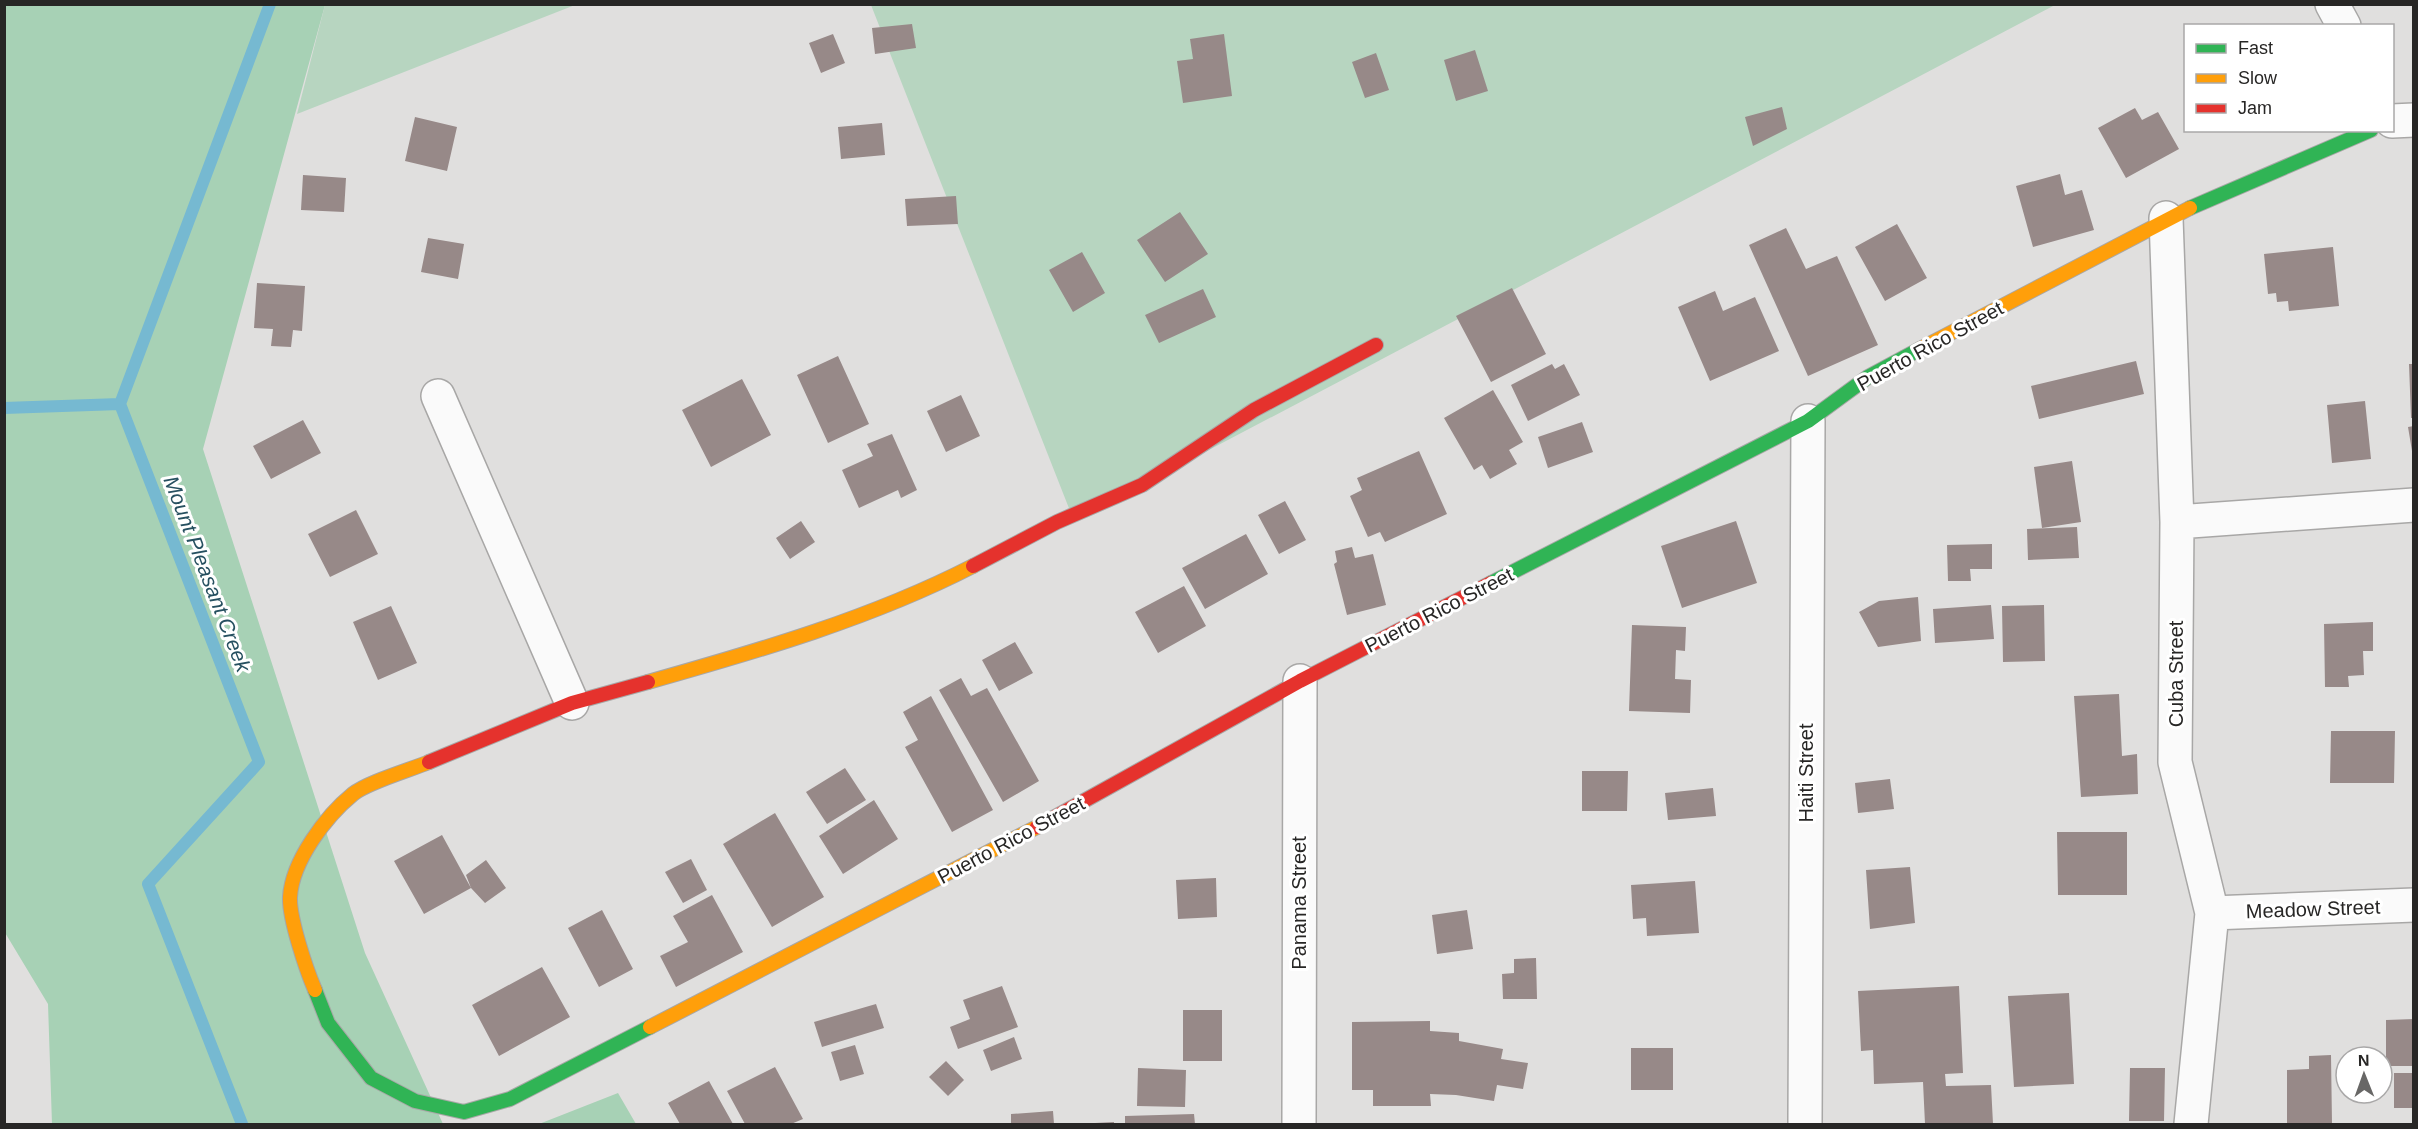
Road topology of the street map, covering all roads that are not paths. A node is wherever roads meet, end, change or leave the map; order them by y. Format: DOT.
graph roads {
  1 [pos="2332,4"];
  2 [pos="2343,24"];
  3 [pos="2367,132"];
  4 [pos="2166,218"];
  5 [pos="1376,345"];
  6 [pos="438,396"];
  7 [pos="1808,421"];
  8 [pos="2414,505"];
  9 [pos="2177,522"];
  10 [pos="1300,681"];
  11 [pos="572,703"];
  12 [pos="2414,905"];
  13 [pos="2212,913"];
  14 [pos="1299,1125"];
  15 [pos="1805,1125"];
  16 [pos="2191,1125"];
  1 -- 2 [label="street"];
  3 -- 4 [label="street, Puerto Rico Street"];
  4 -- 7 [label="street, Puerto Rico Street"];
  4 -- 9 [label="street, Cuba Street"];
  5 -- 11 [label="street, Puerto Rico Street"];
  6 -- 11 [label="street"];
  7 -- 10 [label="street, Puerto Rico Street"];
  7 -- 15 [label="street, Haiti Street"];
  8 -- 9 [label="street"];
  9 -- 13 [label="street, Cuba Street"];
  10 -- 11 [label="street, Puerto Rico Street"];
  10 -- 14 [label="street, Panama Street"];
  12 -- 13 [label="street, Meadow Street"];
  13 -- 16 [label="street, Cuba Street"];
}
